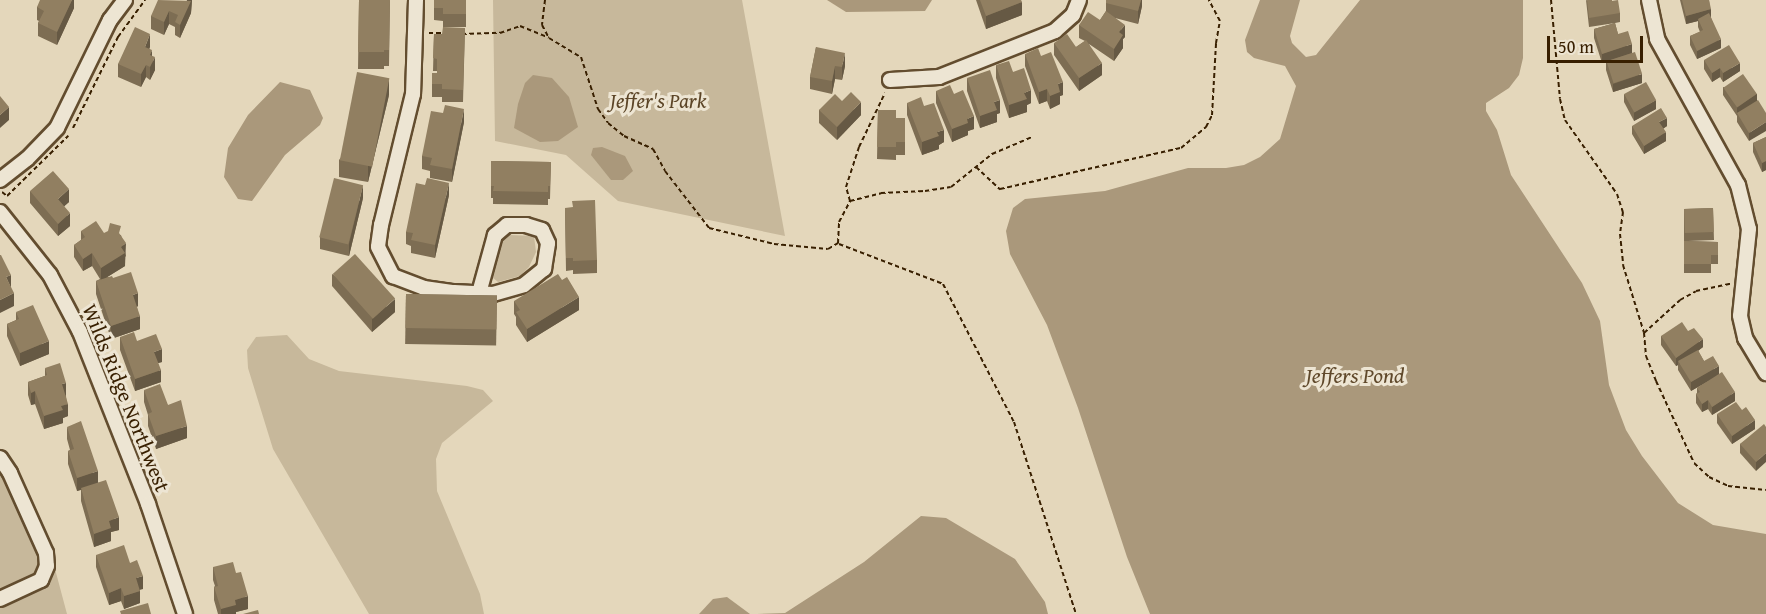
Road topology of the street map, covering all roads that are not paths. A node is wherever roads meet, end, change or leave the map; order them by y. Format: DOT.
graph roads {
  1 [pos="125,0"];
  2 [pos="416,0"];
  3 [pos="1079,0"];
  4 [pos="1648,0"];
  5 [pos="890,80"];
  6 [pos="0,180"];
  7 [pos="0,212"];
  8 [pos="479,293"];
  9 [pos="1766,373"];
  10 [pos="0,458"];
  11 [pos="0,599"];
  12 [pos="185,614"];
  1 -- 6 [label="street"];
  2 -- 8 [label="street"];
  3 -- 5 [label="street"];
  4 -- 9 [label="street"];
  7 -- 12 [label="street, Wilds Ridge Northwest"];
  8 -- 8 [label="street"];
  10 -- 11 [label="street"];
}
